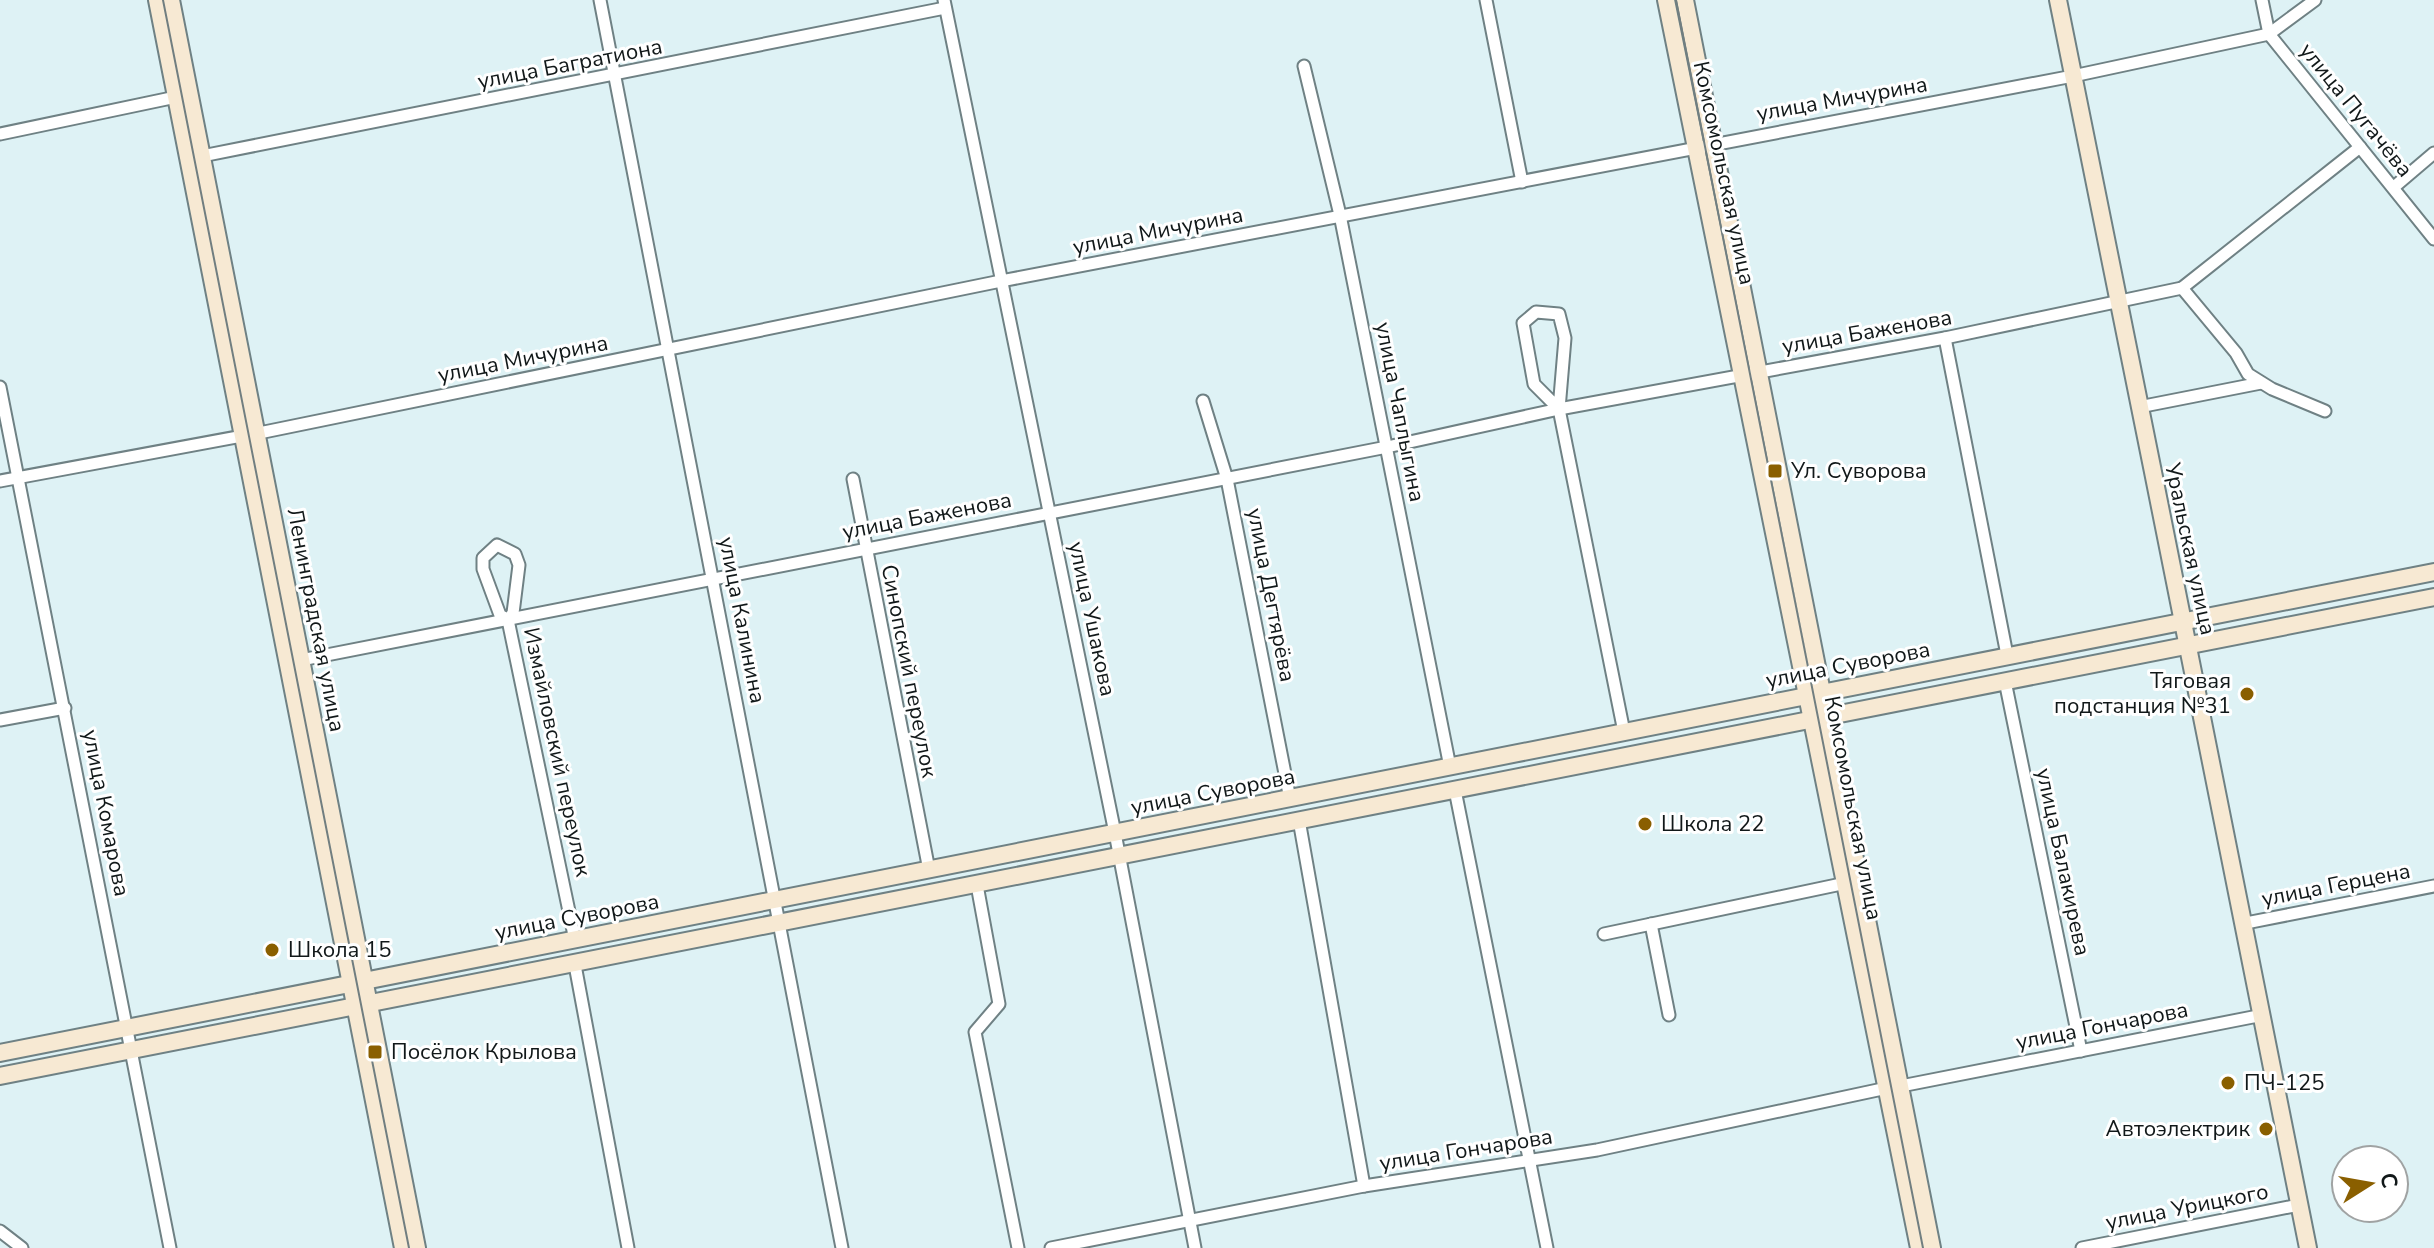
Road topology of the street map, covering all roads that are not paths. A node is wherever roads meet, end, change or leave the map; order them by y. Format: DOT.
graph roads {
  1 [pos="157,0"];
  2 [pos="171,0"];
  3 [pos="600,0"];
  4 [pos="1486,0"];
  5 [pos="1666,0"];
  6 [pos="1685,0"];
  7 [pos="2058,0"];
  8 [pos="2262,0"];
  9 [pos="2315,0"];
  10 [pos="944,4"];
  11 [pos="2269,34"];
  12 [pos="1304,66"];
  13 [pos="614,75"];
  14 [pos="2073,76"];
  15 [pos="176,97"];
  16 [pos="0,134"];
  17 [pos="1713,143"];
  18 [pos="1696,146"];
  19 [pos="2360,147"];
  20 [pos="2434,153"];
  21 [pos="202,156"];
  22 [pos="1522,182"];
  23 [pos="2394,187"];
  24 [pos="1340,215"];
  25 [pos="2434,239"];
  26 [pos="1001,281"];
  27 [pos="2182,288"];
  28 [pos="2118,303"];
  29 [pos="1945,338"];
  30 [pos="666,351"];
  31 [pos="1751,373"];
  32 [pos="2261,383"];
  33 [pos="0,387"];
  34 [pos="1203,401"];
  35 [pos="2139,407"];
  36 [pos="1559,409"];
  37 [pos="2325,411"];
  38 [pos="250,434"];
  39 [pos="1387,447"];
  40 [pos="18,477"];
  41 [pos="853,479"];
  42 [pos="1227,479"];
  43 [pos="0,481"];
  44 [pos="1049,512"];
  45 [pos="864,548"];
  46 [pos="2434,572"];
  47 [pos="714,579"];
  48 [pos="2434,597"];
  49 [pos="508,620"];
  50 [pos="2182,622"];
  51 [pos="2187,645"];
  52 [pos="2007,655"];
  53 [pos="301,660"];
  54 [pos="2005,681"];
  55 [pos="1816,694"];
  56 [pos="65,708"];
  57 [pos="1821,718"];
  58 [pos="0,720"];
  59 [pos="1624,732"];
  60 [pos="1450,767"];
  61 [pos="1455,790"];
  62 [pos="1290,799"];
  63 [pos="1299,820"];
  64 [pos="1115,833"];
  65 [pos="1120,856"];
  66 [pos="929,870"];
  67 [pos="1846,883"];
  68 [pos="977,885"];
  69 [pos="2434,886"];
  70 [pos="773,900"];
  71 [pos="778,922"];
  72 [pos="2246,923"];
  73 [pos="1651,924"];
  74 [pos="1604,934"];
  75 [pos="575,940"];
  76 [pos="575,965"];
  77 [pos="358,983"];
  78 [pos="362,1005"];
  79 [pos="1669,1015"];
  80 [pos="2263,1015"];
  81 [pos="125,1029"];
  82 [pos="129,1051"];
  83 [pos="2081,1051"];
  84 [pos="0,1053"];
  85 [pos="0,1076"];
  86 [pos="1894,1087"];
  87 [pos="1532,1162"];
  88 [pos="1364,1186"];
  89 [pos="2299,1205"];
  90 [pos="1190,1222"];
  91 [pos="0,1231"];
  92 [pos="22,1248"];
  93 [pos="170,1248"];
  94 [pos="403,1248"];
  95 [pos="417,1248"];
  96 [pos="628,1248"];
  97 [pos="842,1248"];
  98 [pos="1018,1248"];
  99 [pos="1051,1248"];
  100 [pos="1195,1248"];
  101 [pos="1547,1248"];
  102 [pos="1919,1248"];
  103 [pos="1932,1248"];
  104 [pos="2082,1248"];
  105 [pos="2308,1248"];
  1 -- 15 [label="main road, Ленинградская улица"];
  2 -- 21 [label="main road, Ленинградская улица"];
  3 -- 13 [label="street, улица Калинина"];
  4 -- 22 [label="street"];
  5 -- 18 [label="main road, Комсомольская улица"];
  6 -- 17 [label="main road, Комсомольская улица"];
  7 -- 14 [label="main road, Уральская улица"];
  8 -- 11 [label="street, улица Пугачёва"];
  9 -- 11 [label="street, улица Мичурина"];
  10 -- 13 [label="street, улица Багратиона"];
  10 -- 26 [label="street, улица Ушакова"];
  11 -- 14 [label="street, улица Мичурина"];
  11 -- 19 [label="street, улица Пугачёва"];
  12 -- 24 [label="street, улица Чаплыгина"];
  13 -- 21 [label="street, улица Багратиона"];
  13 -- 30 [label="street, улица Калинина"];
  14 -- 17 [label="street, улица Мичурина"];
  14 -- 28 [label="main road, Уральская улица"];
  15 -- 16 [label="street"];
  15 -- 38 [label="main road, Ленинградская улица"];
  17 -- 18 [label="street, улица Мичурина"];
  17 -- 31 [label="main road, Комсомольская улица"];
  18 -- 22 [label="street, улица Мичурина"];
  18 -- 31 [label="main road, Комсомольская улица"];
  19 -- 23 [label="street, улица Пугачёва"];
  19 -- 27 [label="street, улица Баженова"];
  20 -- 23 [label="street"];
  21 -- 38 [label="main road, Ленинградская улица"];
  22 -- 24 [label="street, улица Мичурина"];
  23 -- 25 [label="street, улица Пугачёва"];
  24 -- 26 [label="street, улица Мичурина"];
  24 -- 39 [label="street, улица Чаплыгина"];
  26 -- 30 [label="street, улица Мичурина"];
  26 -- 44 [label="street, улица Ушакова"];
  27 -- 28 [label="street, улица Баженова"];
  27 -- 32 [label="street"];
  28 -- 29 [label="street, улица Баженова"];
  28 -- 35 [label="main road, Уральская улица"];
  29 -- 31 [label="street, улица Баженова"];
  29 -- 52 [label="street"];
  30 -- 38 [label="street, улица Мичурина"];
  30 -- 47 [label="street, улица Калинина"];
  31 -- 36 [label="street, улица Баженова"];
  31 -- 55 [label="main road, Комсомольская улица"];
  32 -- 35 [label="street"];
  32 -- 37 [label="street"];
  33 -- 40 [label="street, улица Комарова"];
  34 -- 42 [label="street, улица Дегтярёва"];
  35 -- 50 [label="main road, Уральская улица"];
  36 -- 36 [label="street"];
  36 -- 39 [label="street, улица Баженова"];
  36 -- 59 [label="street"];
  38 -- 40 [label="street, улица Мичурина"];
  38 -- 53 [label="main road, Ленинградская улица"];
  38 -- 77 [label="main road, Ленинградская улица"];
  39 -- 42 [label="street, улица Баженова"];
  39 -- 60 [label="street, улица Чаплыгина"];
  40 -- 43 [label="street, улица Мичурина"];
  40 -- 56 [label="street, улица Комарова"];
  41 -- 45 [label="street, Синопский переулок"];
  42 -- 44 [label="street, улица Баженова"];
  42 -- 62 [label="street, улица Дегтярёва"];
  44 -- 45 [label="street, улица Баженова"];
  44 -- 64 [label="street, улица Ушакова"];
  45 -- 47 [label="street, улица Баженова"];
  45 -- 66 [label="street, Синопский переулок"];
  46 -- 50 [label="main road, улица Суворова"];
  47 -- 49 [label="street, улица Баженова"];
  47 -- 70 [label="street, улица Калинина"];
  48 -- 51 [label="main road, улица Суворова"];
  49 -- 49 [label="street, Измайловский переулок"];
  49 -- 53 [label="street, улица Баженова"];
  49 -- 75 [label="street, Измайловский переулок"];
  50 -- 51 [label="main road, Уральская улица"];
  50 -- 52 [label="main road, улица Суворова"];
  51 -- 54 [label="main road, улица Суворова"];
  51 -- 72 [label="main road, Уральская улица"];
  52 -- 55 [label="main road, улица Суворова"];
  53 -- 77 [label="main road, Ленинградская улица"];
  54 -- 57 [label="main road, улица Суворова"];
  54 -- 83 [label="street, улица Балакирева"];
  55 -- 57 [label="main road, Комсомольская улица"];
  55 -- 59 [label="main road, улица Суворова"];
  56 -- 58 [label="street"];
  56 -- 81 [label="street, улица Комарова"];
  57 -- 61 [label="main road, улица Суворова"];
  57 -- 67 [label="main road, Комсомольская улица"];
  57 -- 86 [label="main road, Комсомольская улица"];
  59 -- 60 [label="main road, улица Суворова"];
  60 -- 62 [label="main road, улица Суворова"];
  61 -- 63 [label="main road, улица Суворова"];
  61 -- 87 [label="street"];
  62 -- 64 [label="main road, улица Суворова"];
  63 -- 65 [label="main road, улица Суворова"];
  63 -- 88 [label="street"];
  64 -- 65 [label="street, улица Ушакова"];
  64 -- 66 [label="main road, улица Суворова"];
  65 -- 68 [label="main road, улица Суворова"];
  65 -- 90 [label="street, улица Ушакова"];
  66 -- 70 [label="main road, улица Суворова"];
  67 -- 73 [label="street"];
  67 -- 86 [label="main road, Комсомольская улица"];
  68 -- 71 [label="main road, улица Суворова"];
  68 -- 98 [label="street"];
  69 -- 72 [label="street, улица Герцена"];
  70 -- 71 [label="street, улица Калинина"];
  70 -- 75 [label="main road, улица Суворова"];
  71 -- 76 [label="main road, улица Суворова"];
  71 -- 97 [label="street, улица Калинина"];
  72 -- 80 [label="main road, Уральская улица"];
  73 -- 74 [label="street"];
  73 -- 79 [label="street"];
  75 -- 77 [label="main road, улица Суворова"];
  76 -- 78 [label="main road, улица Суворова"];
  76 -- 96 [label="street"];
  77 -- 78 [label="main road, Ленинградская улица"];
  77 -- 81 [label="main road, улица Суворова"];
  78 -- 82 [label="main road, улица Суворова"];
  78 -- 94 [label="main road, Ленинградская улица"];
  78 -- 95 [label="main road, Ленинградская улица"];
  80 -- 83 [label="street, улица Гончарова"];
  80 -- 89 [label="main road, Уральская улица"];
  81 -- 82 [label="street, улица Комарова"];
  81 -- 84 [label="main road, улица Суворова"];
  82 -- 85 [label="main road, улица Суворова"];
  82 -- 93 [label="street, улица Комарова"];
  83 -- 86 [label="street, улица Гончарова"];
  86 -- 87 [label="street, улица Гончарова"];
  86 -- 102 [label="main road, Комсомольская улица"];
  86 -- 103 [label="main road, Комсомольская улица"];
  87 -- 88 [label="street, улица Гончарова"];
  87 -- 101 [label="street"];
  88 -- 90 [label="street, улица Гончарова"];
  89 -- 104 [label="street, улица Урицкого"];
  89 -- 105 [label="main road, Уральская улица"];
  90 -- 99 [label="street, улица Гончарова"];
  90 -- 100 [label="street, улица Ушакова"];
  91 -- 92 [label="street"];
}
